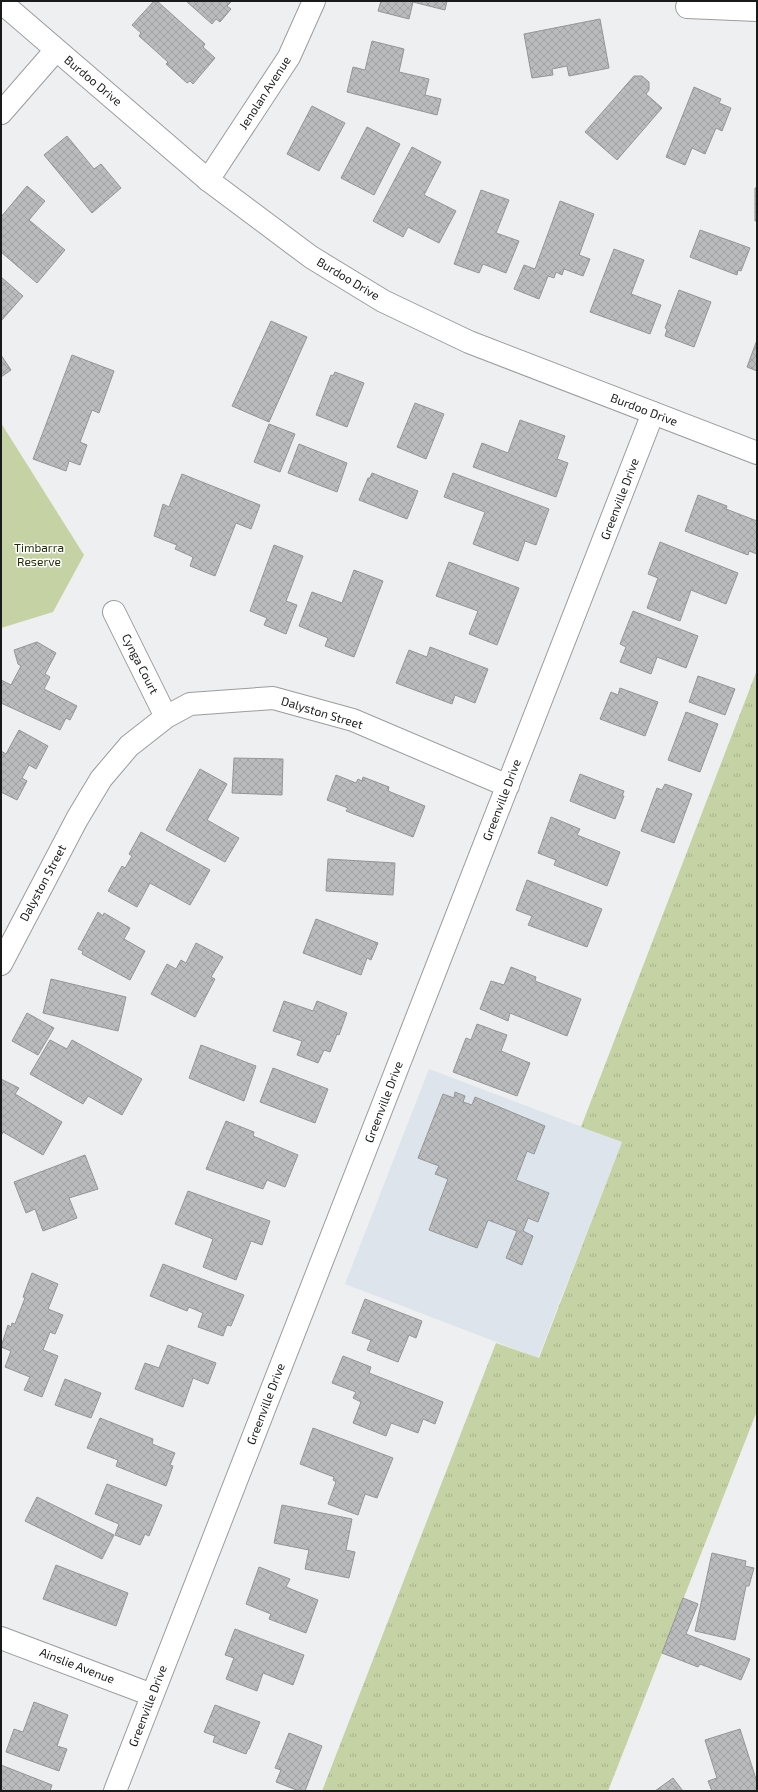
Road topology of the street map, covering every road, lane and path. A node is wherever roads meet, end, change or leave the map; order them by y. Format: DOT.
graph roads {
  1 [pos="314,1"];
  2 [pos="1,2"];
  3 [pos="687,7"];
  4 [pos="757,10"];
  5 [pos="56,50"];
  6 [pos="1,113"];
  7 [pos="208,180"];
  8 [pos="653,413"];
  9 [pos="757,453"];
  10 [pos="114,612"];
  11 [pos="166,716"];
  12 [pos="508,786"];
  13 [pos="1,964"];
  14 [pos="1,1638"];
  15 [pos="152,1695"];
  16 [pos="115,1791"];
  1 -- 7 [label="street, Jenolan Avenue"];
  2 -- 5 [label="street, Burdoo Drive"];
  3 -- 4 [label="street"];
  5 -- 6 [label="street"];
  5 -- 7 [label="street, Burdoo Drive"];
  7 -- 8 [label="street, Burdoo Drive"];
  8 -- 9 [label="street, Burdoo Drive"];
  8 -- 12 [label="street, Greenville Drive"];
  10 -- 11 [label="street, Cynga Court"];
  11 -- 12 [label="street, Dalyston Street"];
  11 -- 13 [label="street, Dalyston Street"];
  12 -- 15 [label="street, Greenville Drive"];
  14 -- 15 [label="street, Ainslie Avenue"];
  15 -- 16 [label="street, Greenville Drive"];
}
